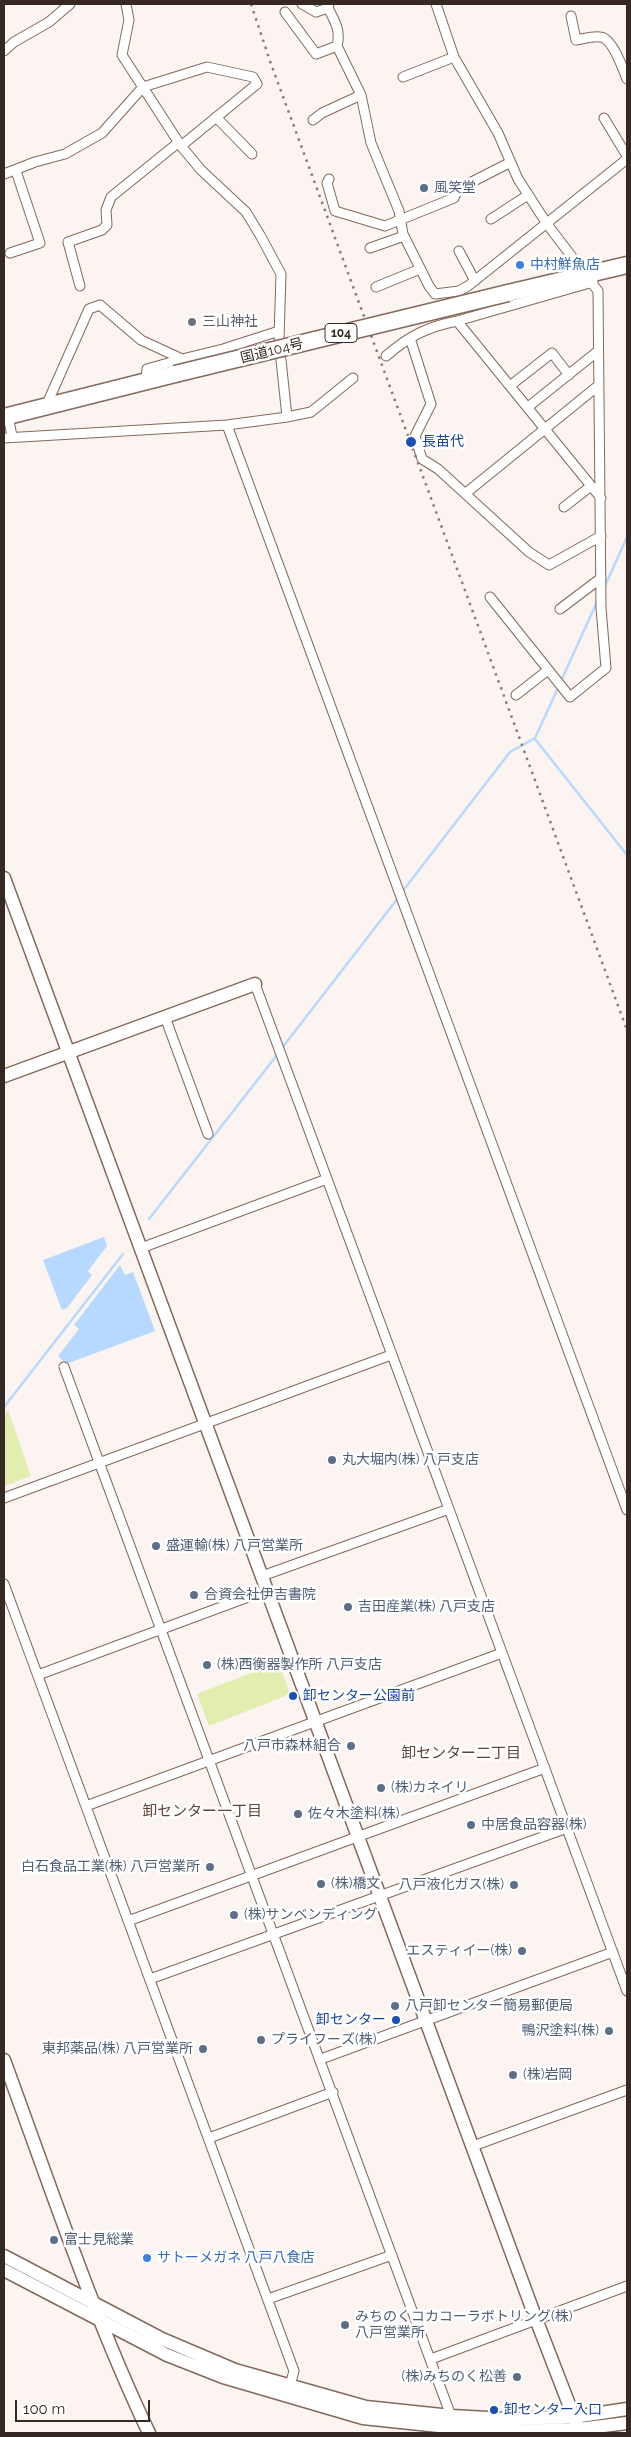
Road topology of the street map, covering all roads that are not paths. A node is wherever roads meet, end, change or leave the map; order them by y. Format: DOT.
graph roads {
  1 [pos="70,4"];
  2 [pos="126,4"];
  3 [pos="302,4"];
  4 [pos="436,4"];
  5 [pos="329,6"];
  6 [pos="285,12"];
  7 [pos="571,16"];
  8 [pos="337,46"];
  9 [pos="4,51"];
  10 [pos="454,57"];
  11 [pos="403,77"];
  12 [pos="627,79"];
  13 [pos="143,87"];
  14 [pos="361,95"];
  15 [pos="216,117"];
  16 [pos="604,118"];
  17 [pos="313,120"];
  18 [pos="180,144"];
  19 [pos="252,154"];
  20 [pos="627,158"];
  21 [pos="510,163"];
  22 [pos="16,171"];
  23 [pos="4,174"];
  24 [pos="329,180"];
  25 [pos="528,195"];
  26 [pos="491,219"];
  27 [pos="401,221"];
  28 [pos="547,224"];
  29 [pos="404,236"];
  30 [pos="370,248"];
  31 [pos="459,251"];
  32 [pos="10,253"];
  33 [pos="627,265"];
  34 [pos="420,269"];
  35 [pos="590,278"];
  36 [pos="475,282"];
  37 [pos="80,286"];
  38 [pos="376,287"];
  39 [pos="457,321"];
  40 [pos="410,338"];
  41 [pos="598,351"];
  42 [pos="386,356"];
  43 [pos="182,359"];
  44 [pos="281,360"];
  45 [pos="569,375"];
  46 [pos="353,378"];
  47 [pos="146,381"];
  48 [pos="511,385"];
  49 [pos="599,385"];
  50 [pos="46,406"];
  51 [pos="528,407"];
  52 [pos="6,416"];
  53 [pos="287,417"];
  54 [pos="227,425"];
  55 [pos="543,428"];
  56 [pos="8,437"];
  57 [pos="591,486"];
  58 [pos="466,493"];
  59 [pos="600,498"];
  60 [pos="564,506"];
  61 [pos="601,536"];
  62 [pos="601,578"];
  63 [pos="490,597"];
  64 [pos="560,609"];
  65 [pos="548,670"];
  66 [pos="516,695"];
  67 [pos="4,878"];
  68 [pos="255,984"];
  69 [pos="165,1018"];
  70 [pos="68,1053"];
  71 [pos="4,1076"];
  72 [pos="208,1134"];
  73 [pos="327,1179"];
  74 [pos="141,1248"];
  75 [pos="391,1355"];
  76 [pos="64,1367"];
  77 [pos="205,1423"];
  78 [pos="99,1462"];
  79 [pos="4,1498"];
  80 [pos="449,1509"];
  81 [pos="627,1510"];
  82 [pos="262,1576"];
  83 [pos="4,1584"];
  84 [pos="267,1590"];
  85 [pos="161,1628"];
  86 [pos="502,1653"];
  87 [pos="38,1675"];
  88 [pos="315,1722"];
  89 [pos="209,1760"];
  90 [pos="545,1768"];
  91 [pos="86,1806"];
  92 [pos="567,1828"];
  93 [pos="358,1835"];
  94 [pos="252,1874"];
  95 [pos="381,1895"];
  96 [pos="128,1921"];
  97 [pos="274,1935"];
  98 [pos="613,1952"];
  99 [pos="150,1979"];
  100 [pos="627,1991"];
  101 [pos="426,2019"];
  102 [pos="321,2059"];
  103 [pos="4,2060"];
  104 [pos="627,2090"];
  105 [pos="333,2092"];
  106 [pos="209,2138"];
  107 [pos="473,2146"];
  108 [pos="392,2255"];
  109 [pos="4,2256"];
  110 [pos="4,2270"];
  111 [pos="627,2286"];
  112 [pos="268,2299"];
  113 [pos="93,2300"];
  114 [pos="536,2320"];
  115 [pos="101,2321"];
  116 [pos="431,2359"];
  117 [pos="288,2392"];
  118 [pos="627,2409"];
  119 [pos="451,2416"];
  120 [pos="574,2416"];
  121 [pos="627,2423"];
  122 [pos="579,2431"];
  123 [pos="148,2433"];
  1 -- 9 [label="street"];
  2 -- 13 [label="street"];
  3 -- 5 [label="street"];
  4 -- 10 [label="street"];
  5 -- 8 [label="street"];
  6 -- 8 [label="street"];
  7 -- 12 [label="street"];
  8 -- 14 [label="street"];
  10 -- 11 [label="street"];
  10 -- 21 [label="street"];
  13 -- 15 [label="street"];
  13 -- 18 [label="street"];
  13 -- 22 [label="street"];
  14 -- 17 [label="street"];
  14 -- 27 [label="street"];
  15 -- 18 [label="street"];
  15 -- 19 [label="street"];
  16 -- 20 [label="street"];
  18 -- 37 [label="street"];
  18 -- 43 [label="street"];
  20 -- 28 [label="street"];
  21 -- 25 [label="street"];
  21 -- 27 [label="street"];
  22 -- 23 [label="street"];
  22 -- 32 [label="street"];
  24 -- 27 [label="street"];
  25 -- 26 [label="street"];
  25 -- 28 [label="street"];
  27 -- 29 [label="street"];
  28 -- 35 [label="street"];
  28 -- 36 [label="street"];
  29 -- 30 [label="street"];
  29 -- 34 [label="street"];
  31 -- 36 [label="street"];
  33 -- 35 [label="highway, 国道104号 / 104"];
  34 -- 36 [label="street"];
  34 -- 38 [label="street"];
  35 -- 39 [label="street"];
  35 -- 41 [label="street"];
  35 -- 47 [label="highway, 国道104号 / 104, bridge"];
  39 -- 40 [label="street"];
  39 -- 48 [label="street"];
  40 -- 42 [label="street"];
  40 -- 58 [label="street"];
  41 -- 45 [label="street"];
  41 -- 49 [label="street"];
  43 -- 47 [label="street"];
  43 -- 50 [label="street"];
  44 -- 53 [label="street"];
  45 -- 48 [label="street"];
  45 -- 51 [label="street"];
  46 -- 53 [label="street"];
  47 -- 50 [label="highway, 国道104号 / 104"];
  48 -- 51 [label="street"];
  49 -- 55 [label="street"];
  49 -- 59 [label="street"];
  50 -- 52 [label="highway, 国道104号 / 104"];
  51 -- 55 [label="street"];
  52 -- 56 [label="street"];
  53 -- 54 [label="street"];
  54 -- 56 [label="street"];
  54 -- 81 [label="street"];
  55 -- 57 [label="street"];
  55 -- 58 [label="street"];
  57 -- 59 [label="street"];
  57 -- 60 [label="street"];
  58 -- 61 [label="street"];
  59 -- 61 [label="street"];
  61 -- 62 [label="street"];
  62 -- 64 [label="street"];
  62 -- 65 [label="street"];
  63 -- 65 [label="street"];
  65 -- 66 [label="street"];
  67 -- 70 [label="street"];
  68 -- 69 [label="street"];
  68 -- 73 [label="street"];
  69 -- 70 [label="street"];
  69 -- 72 [label="street"];
  70 -- 71 [label="street"];
  70 -- 74 [label="street"];
  73 -- 74 [label="street"];
  73 -- 75 [label="street"];
  74 -- 77 [label="street"];
  75 -- 77 [label="street"];
  75 -- 80 [label="street"];
  76 -- 78 [label="street"];
  77 -- 78 [label="street"];
  77 -- 82 [label="street"];
  78 -- 79 [label="street"];
  78 -- 85 [label="street"];
  80 -- 82 [label="street"];
  80 -- 86 [label="street"];
  82 -- 84 [label="street"];
  83 -- 87 [label="street"];
  84 -- 85 [label="street"];
  84 -- 88 [label="street"];
  85 -- 87 [label="street"];
  85 -- 89 [label="street"];
  86 -- 88 [label="street"];
  86 -- 90 [label="street"];
  87 -- 91 [label="street"];
  88 -- 89 [label="street"];
  88 -- 93 [label="street"];
  89 -- 91 [label="street"];
  89 -- 94 [label="street"];
  90 -- 92 [label="street"];
  90 -- 93 [label="street"];
  91 -- 96 [label="street"];
  92 -- 95 [label="street"];
  92 -- 98 [label="street"];
  93 -- 94 [label="street"];
  93 -- 95 [label="street"];
  94 -- 96 [label="street"];
  94 -- 97 [label="street"];
  95 -- 97 [label="street"];
  95 -- 101 [label="street"];
  96 -- 99 [label="street"];
  97 -- 99 [label="street"];
  97 -- 102 [label="street"];
  98 -- 100 [label="street"];
  98 -- 101 [label="street"];
  99 -- 106 [label="street"];
  101 -- 102 [label="street"];
  101 -- 107 [label="street"];
  102 -- 105 [label="street"];
  103 -- 113 [label="street"];
  104 -- 107 [label="street"];
  105 -- 106 [label="street"];
  105 -- 108 [label="street"];
  106 -- 112 [label="street"];
  107 -- 114 [label="street"];
  108 -- 112 [label="street"];
  108 -- 116 [label="street"];
  109 -- 113 [label="street"];
  110 -- 115 [label="street"];
  111 -- 114 [label="street"];
  112 -- 117 [label="street"];
  113 -- 115 [label="street"];
  113 -- 117 [label="street"];
  114 -- 116 [label="street"];
  114 -- 120 [label="street"];
  115 -- 117 [label="street"];
  115 -- 123 [label="street"];
  116 -- 119 [label="street"];
  117 -- 119 [label="street"];
  117 -- 122 [label="street"];
  118 -- 120 [label="street"];
  119 -- 120 [label="street"];
  120 -- 122 [label="street"];
  121 -- 122 [label="street"];
}
